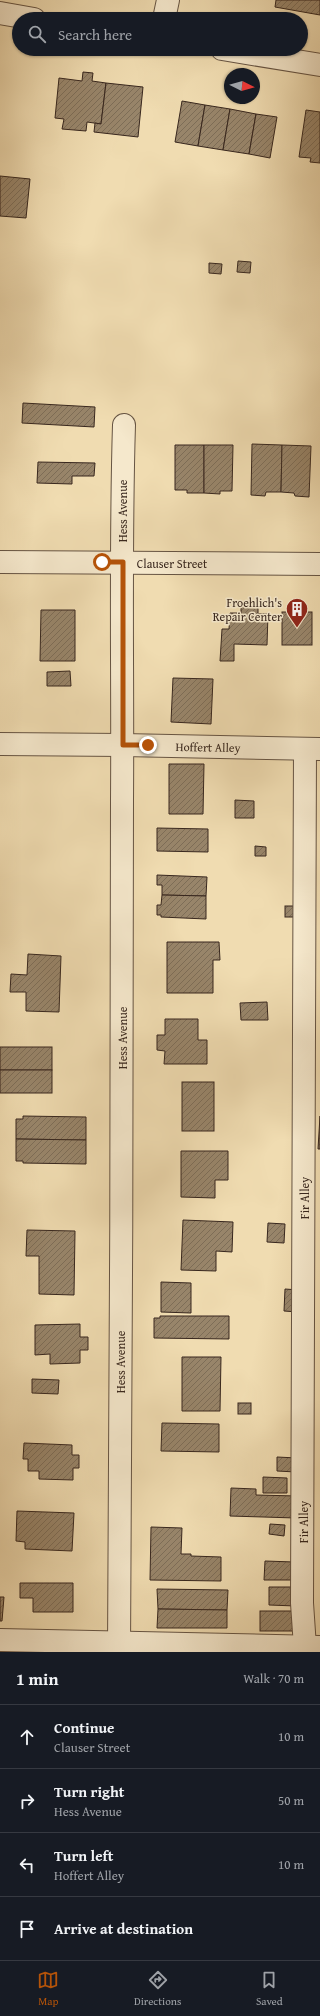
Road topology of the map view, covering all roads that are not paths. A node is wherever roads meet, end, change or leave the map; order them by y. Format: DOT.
graph roads {
  1 [pos="168,0"];
  2 [pos="165,12"];
  3 [pos="0,13"];
  4 [pos="12,15"];
  5 [pos="265,56"];
  6 [pos="320,65"];
  7 [pos="124,425"];
  8 [pos="0,562"];
  9 [pos="123,562"];
  10 [pos="320,564"];
  11 [pos="0,744"];
  12 [pos="123,745"];
  13 [pos="312,749"];
  14 [pos="0,1640"];
  15 [pos="312,1647"];
  16 [pos="119,1648"];
  1 -- 2 [label="street"];
  3 -- 4 [label="street"];
  5 -- 6 [label="street"];
  7 -- 9 [label="street, Hess Avenue"];
  8 -- 9 [label="street, Clauser Street"];
  9 -- 10 [label="street, Clauser Street"];
  9 -- 12 [label="street, Hess Avenue"];
  11 -- 12 [label="street, Hoffert Alley"];
  12 -- 13 [label="street, Hoffert Alley"];
  12 -- 16 [label="street, Hess Avenue"];
  13 -- 15 [label="street, Fir Alley"];
  14 -- 16 [label="street"];
  15 -- 16 [label="street"];
}
